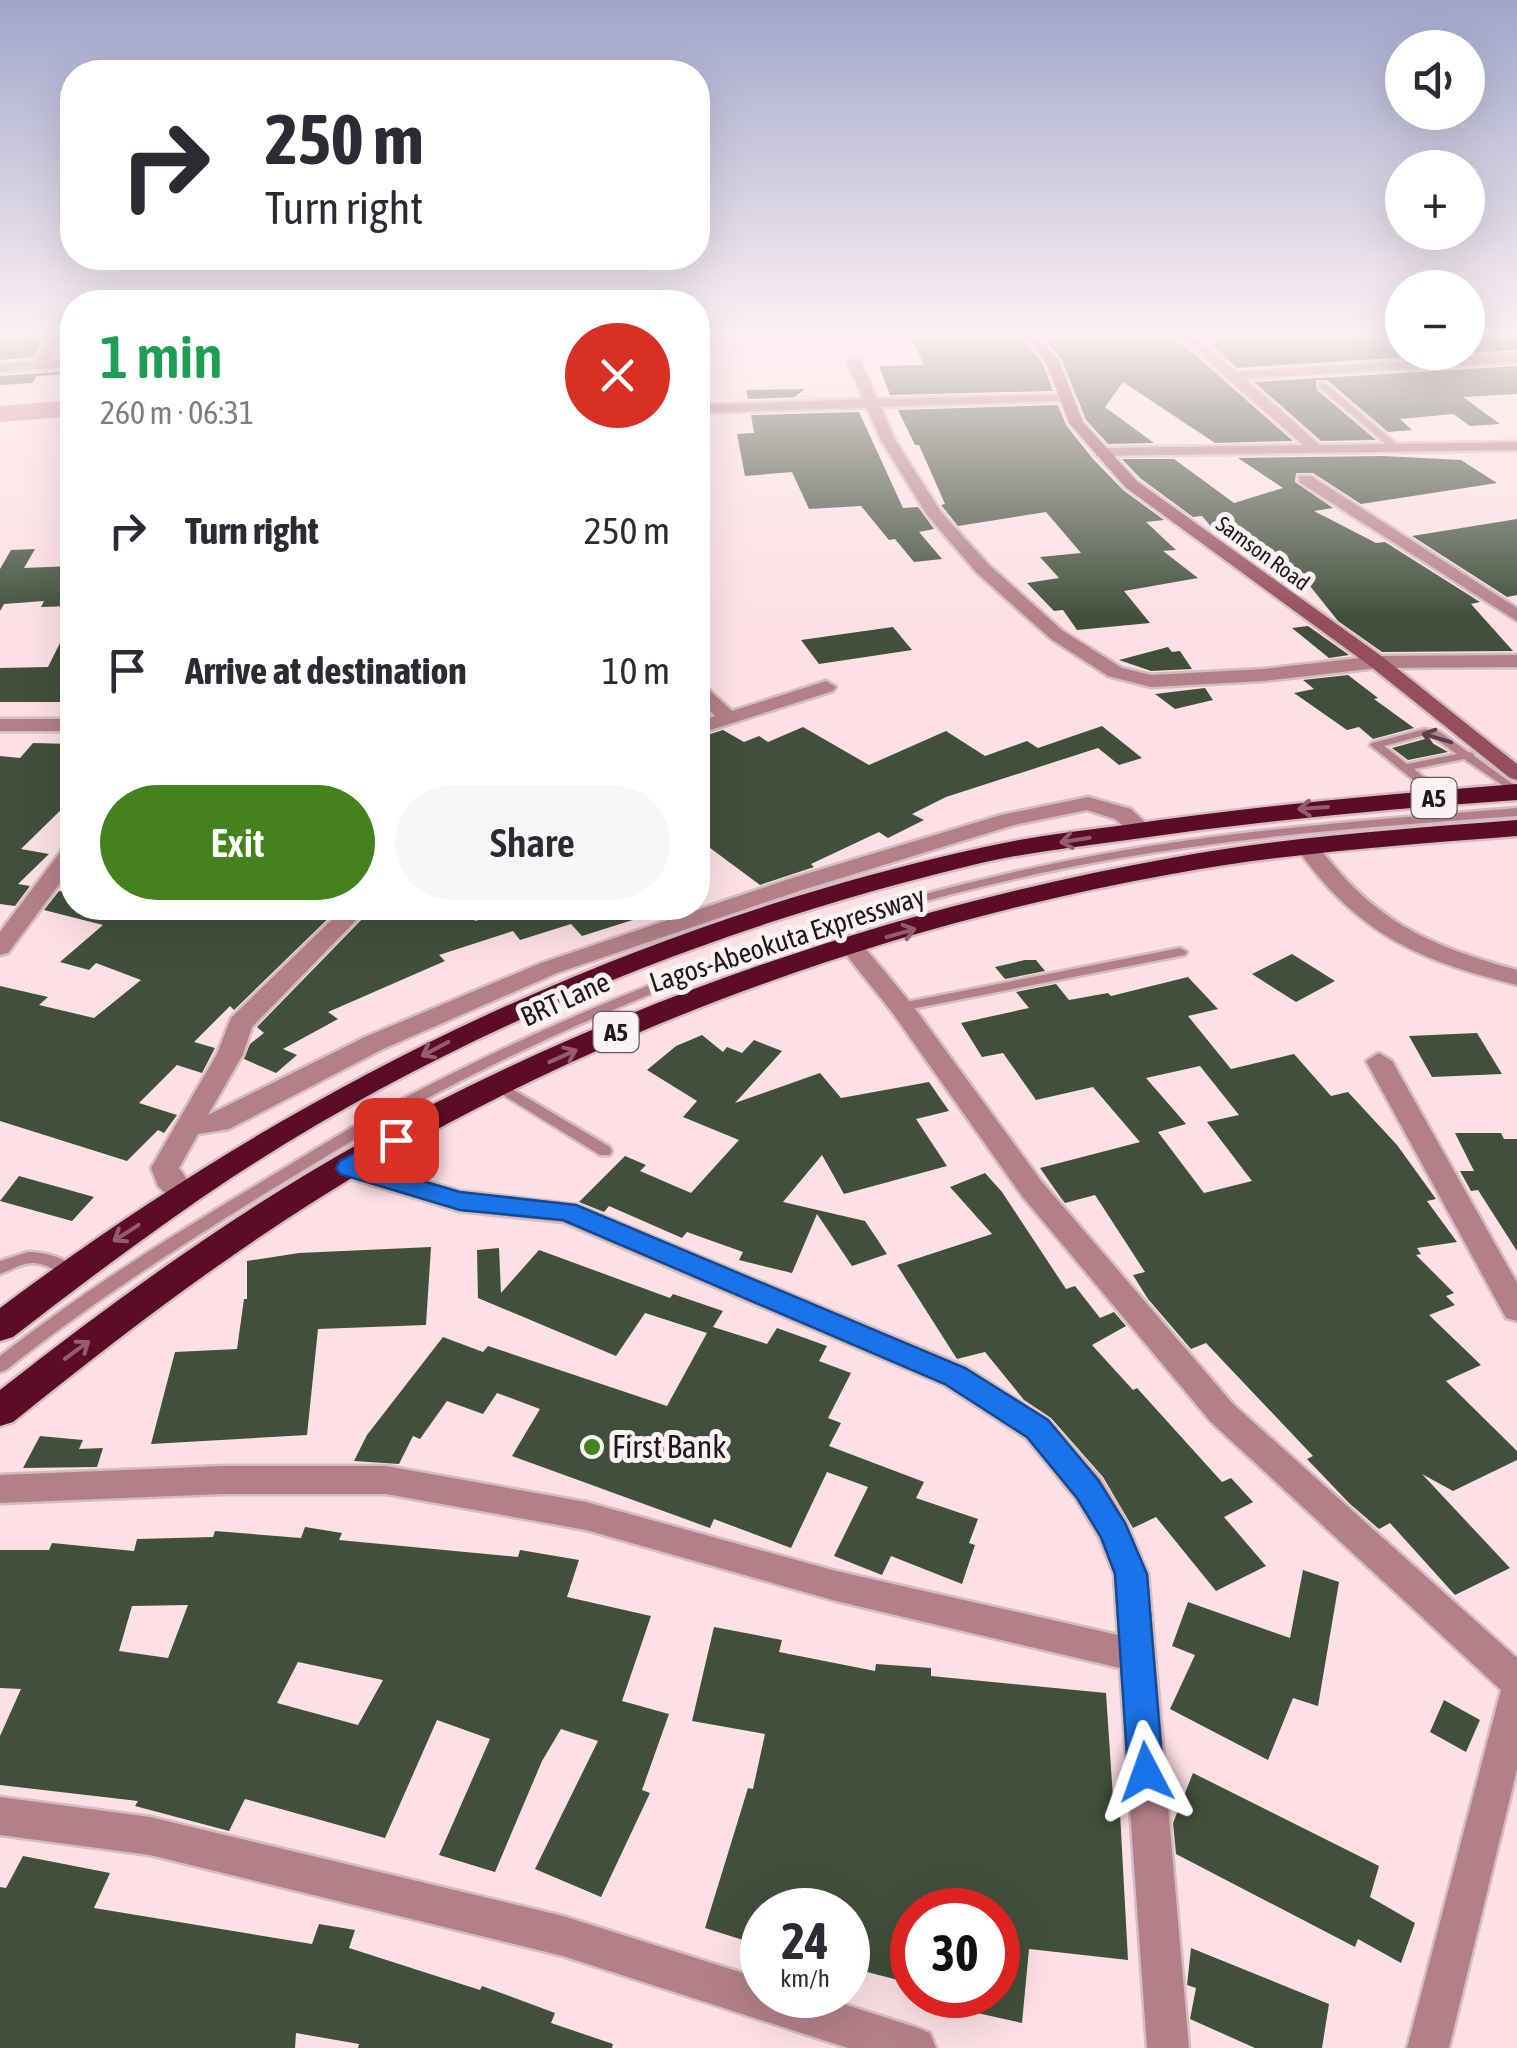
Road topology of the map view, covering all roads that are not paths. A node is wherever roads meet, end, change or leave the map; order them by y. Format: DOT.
graph roads {
  1 [pos="884,428"];
  2 [pos="1080,428"];
  3 [pos="1293,428"];
  4 [pos="1371,428"];
  5 [pos="1517,446"];
  6 [pos="1394,447"];
  7 [pos="1316,449"];
  8 [pos="1100,453"];
  9 [pos="1305,479"];
  10 [pos="1517,616"];
  11 [pos="1517,661"];
  12 [pos="1377,662"];
  13 [pos="826,686"];
  14 [pos="710,701"];
  15 [pos="729,719"];
  16 [pos="60,724"];
  17 [pos="0,725"];
  18 [pos="710,725"];
  19 [pos="1469,754"];
  20 [pos="1404,768"];
  21 [pos="1517,774"];
  22 [pos="1517,792"];
  23 [pos="1441,797"];
  24 [pos="1517,812"];
  25 [pos="1366,822"];
  26 [pos="1140,828"];
  27 [pos="1517,828"];
  28 [pos="1296,834"];
  29 [pos="60,868"];
  30 [pos="710,914"];
  31 [pos="345,920"];
  32 [pos="692,920"];
  33 [pos="852,946"];
  34 [pos="0,948"];
  35 [pos="1180,952"];
  36 [pos="1517,978"];
  37 [pos="901,1008"];
  38 [pos="1380,1061"];
  39 [pos="497,1084"];
  40 [pos="188,1126"];
  41 [pos="605,1151"];
  42 [pos="349,1168"];
  43 [pos="184,1195"];
  44 [pos="0,1268"];
  45 [pos="70,1270"];
  46 [pos="1517,1310"];
  47 [pos="1,1325"];
  48 [pos="0,1365"];
  49 [pos="0,1410"];
  50 [pos="0,1489"];
  51 [pos="1136,1655"];
  52 [pos="1517,1682"];
  53 [pos="1517,1694"];
  54 [pos="0,1816"];
  55 [pos="915,2048"];
  56 [pos="1168,2048"];
  57 [pos="1428,2048"];
  1 -- 12 [label="street"];
  2 -- 8 [label="street, Samson Road"];
  3 -- 7 [label="street"];
  4 -- 6 [label="lane"];
  5 -- 6 [label="street"];
  6 -- 7 [label="street"];
  7 -- 8 [label="street"];
  8 -- 12 [label="street, Samson Road"];
  9 -- 10 [label="street"];
  11 -- 12 [label="street"];
  12 -- 21 [label="street, Samson Road"];
  13 -- 15 [label="street"];
  14 -- 15 [label="street"];
  15 -- 18 [label="street"];
  16 -- 17 [label="street"];
  19 -- 20 [label="lane"];
  19 -- 20 [label="lane, one-way"];
  19 -- 22 [label="lane"];
  20 -- 23 [label="lane"];
  22 -- 23 [label="highway, Lagos-Abeokuta Expressway / A5"];
  23 -- 25 [label="highway, Lagos-Abeokuta Expressway / A5"];
  24 -- 25 [label="lane"];
  25 -- 27 [label="highway, Lagos-Abeokuta Expressway / A5"];
  25 -- 28 [label="highway, Lagos-Abeokuta Expressway / A5"];
  25 -- 28 [label="highway, Lagos-Abeokuta Expressway / A5, one-way"];
  26 -- 28 [label="highway, Lagos-Abeokuta Expressway / A5"];
  26 -- 30 [label="street"];
  26 -- 43 [label="highway, Lagos-Abeokuta Expressway / A5, one-way"];
  33 -- 28 [label="highway, Lagos-Abeokuta Expressway / A5, one-way"];
  28 -- 36 [label="street"];
  28 -- 48 [label="lane, BRT Lane"];
  29 -- 34 [label="street"];
  31 -- 40 [label="street"];
  32 -- 40 [label="street"];
  33 -- 37 [label="street"];
  39 -- 33 [label="highway, Lagos-Abeokuta Expressway / A5, one-way"];
  35 -- 37 [label="lane"];
  37 -- 52 [label="street"];
  38 -- 46 [label="street"];
  39 -- 41 [label="lane"];
  39 -- 42 [label="highway, Lagos-Abeokuta Expressway / A5"];
  40 -- 43 [label="street"];
  49 -- 42 [label="highway, Lagos-Abeokuta Expressway / A5, one-way"];
  42 -- 51 [label="street"];
  43 -- 45 [label="highway, Lagos-Abeokuta Expressway / A5, one-way"];
  44 -- 45 [label="lane"];
  45 -- 47 [label="highway, Lagos-Abeokuta Expressway / A5"];
  50 -- 51 [label="street"];
  51 -- 56 [label="street"];
  53 -- 57 [label="street"];
  54 -- 55 [label="street"];
}
